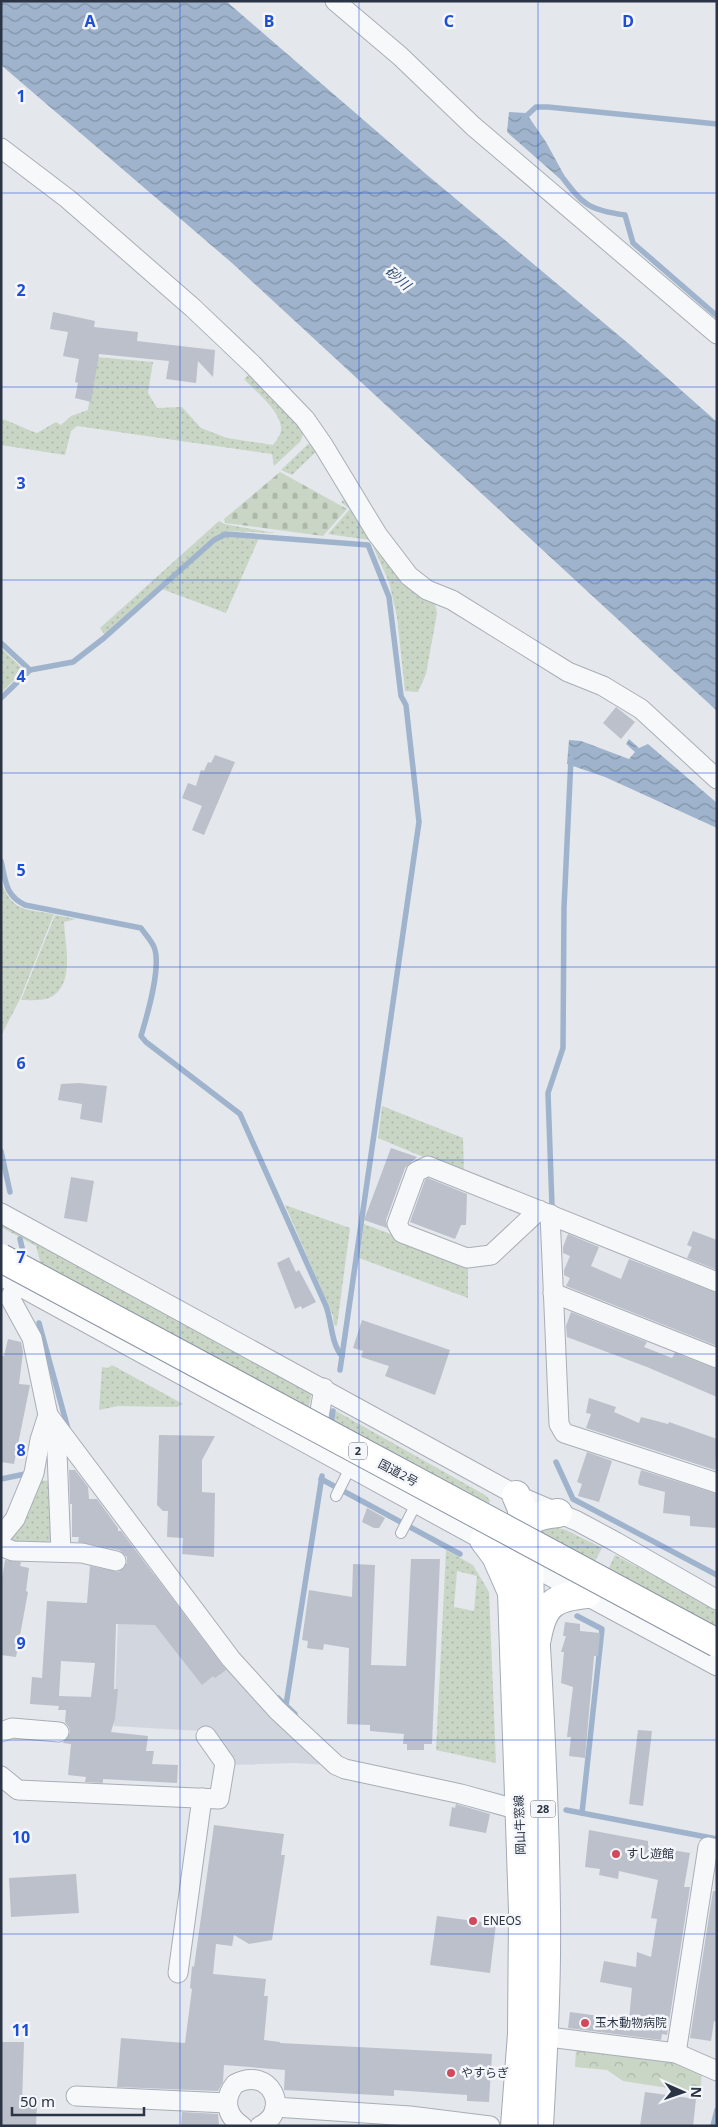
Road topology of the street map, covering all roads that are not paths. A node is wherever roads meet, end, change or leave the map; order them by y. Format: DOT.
graph roads {
  1 [pos="335,1"];
  2 [pos="1,148"];
  3 [pos="717,334"];
  4 [pos="717,779"];
  5 [pos="544,1212"];
  6 [pos="1,1213"];
  7 [pos="1,1258"];
  8 [pos="9,1281"];
  9 [pos="717,1282"];
  10 [pos="553,1293"];
  11 [pos="717,1358"];
  12 [pos="324,1388"];
  13 [pos="49,1414"];
  14 [pos="314,1449"];
  15 [pos="350,1468"];
  16 [pos="717,1483"];
  17 [pos="338,1491"];
  18 [pos="516,1495"];
  19 [pos="416,1504"];
  20 [pos="558,1513"];
  21 [pos="527,1526"];
  22 [pos="403,1528"];
  23 [pos="1,1536"];
  24 [pos="484,1540"];
  25 [pos="1,1546"];
  26 [pos="61,1552"];
  27 [pos="116,1561"];
  28 [pos="523,1561"];
  29 [pos="512,1592"];
  30 [pos="587,1594"];
  31 [pos="717,1600"];
  32 [pos="717,1642"];
  33 [pos="536,1644"];
  34 [pos="717,1666"];
  35 [pos="1,1732"];
  36 [pos="59,1732"];
  37 [pos="206,1736"];
  38 [pos="1,1776"];
  39 [pos="202,1798"];
  40 [pos="531,1802"];
  41 [pos="717,1850"];
  42 [pos="178,1973"];
  43 [pos="533,2035"];
  44 [pos="676,2053"];
  45 [pos="717,2071"];
  46 [pos="76,2096"];
  47 [pos="227,2103"];
  48 [pos="275,2107"];
  49 [pos="242,2126"];
  50 [pos="260,2126"];
  51 [pos="490,2126"];
  52 [pos="515,2126"];
  53 [pos="539,2126"];
  1 -- 3 [label="street"];
  2 -- 4 [label="street"];
  5 -- 5 [label="street"];
  5 -- 9 [label="street"];
  5 -- 10 [label="street"];
  6 -- 12 [label="street"];
  7 -- 32 [label="main road, 国道2号 / 2, bridge"];
  8 -- 13 [label="street"];
  8 -- 14 [label="street"];
  10 -- 11 [label="street"];
  10 -- 16 [label="street"];
  12 -- 14 [label="street"];
  12 -- 18 [label="street"];
  13 -- 23 [label="street"];
  13 -- 26 [label="street"];
  13 -- 40 [label="street"];
  14 -- 15 [label="street"];
  15 -- 17 [label="lane"];
  15 -- 19 [label="street"];
  18 -- 20 [label="street"];
  18 -- 21 [label="main road, 岡山牛窓線 / 28"];
  19 -- 22 [label="lane"];
  19 -- 24 [label="street"];
  20 -- 21 [label="main road"];
  20 -- 31 [label="street"];
  21 -- 28 [label="main road, 岡山牛窓線 / 28"];
  24 -- 28 [label="street"];
  24 -- 29 [label="main road"];
  25 -- 26 [label="street"];
  26 -- 27 [label="street"];
  28 -- 29 [label="main road, 岡山牛窓線 / 28"];
  28 -- 30 [label="street"];
  28 -- 33 [label="main road, 岡山牛窓線 / 28"];
  29 -- 40 [label="main road, 岡山牛窓線 / 28"];
  30 -- 33 [label="main road"];
  30 -- 34 [label="street"];
  33 -- 40 [label="main road, 岡山牛窓線 / 28"];
  35 -- 36 [label="street"];
  37 -- 39 [label="street"];
  38 -- 39 [label="street"];
  39 -- 42 [label="street"];
  40 -- 43 [label="main road, 岡山牛窓線 / 28"];
  41 -- 44 [label="street"];
  43 -- 44 [label="street"];
  43 -- 52 [label="main road, 岡山牛窓線 / 28"];
  43 -- 53 [label="main road, 岡山牛窓線 / 28"];
  44 -- 45 [label="street"];
  46 -- 47 [label="street"];
  47 -- 48 [label="street"];
  47 -- 49 [label="street"];
  48 -- 50 [label="street"];
  48 -- 51 [label="street"];
}
